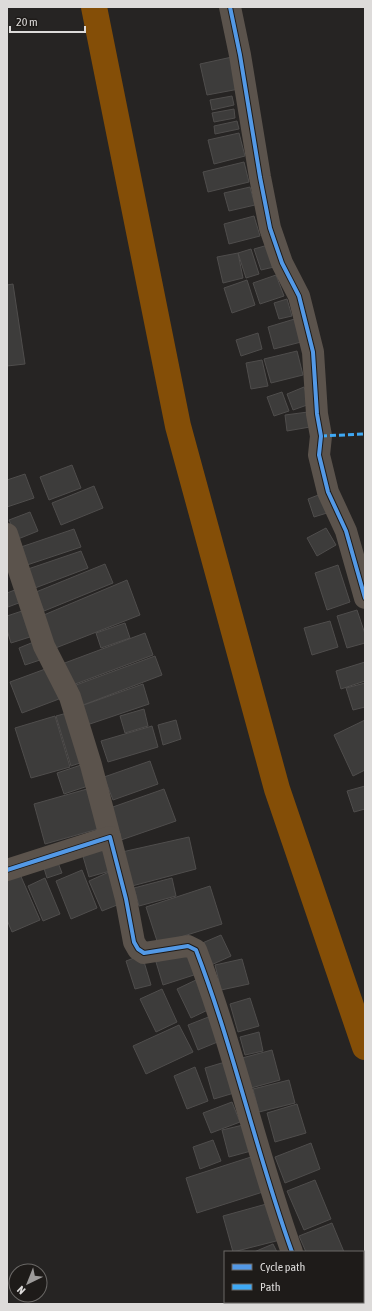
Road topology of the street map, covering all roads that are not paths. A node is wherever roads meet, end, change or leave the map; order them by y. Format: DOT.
graph roads {
  1 [pos="230,7"];
  2 [pos="7,534"];
  3 [pos="365,598"];
  4 [pos="110,837"];
  5 [pos="7,870"];
  6 [pos="292,1251"];
  1 -- 3 [label="street"];
  2 -- 4 [label="street"];
  4 -- 5 [label="street"];
  4 -- 6 [label="street"];
}
